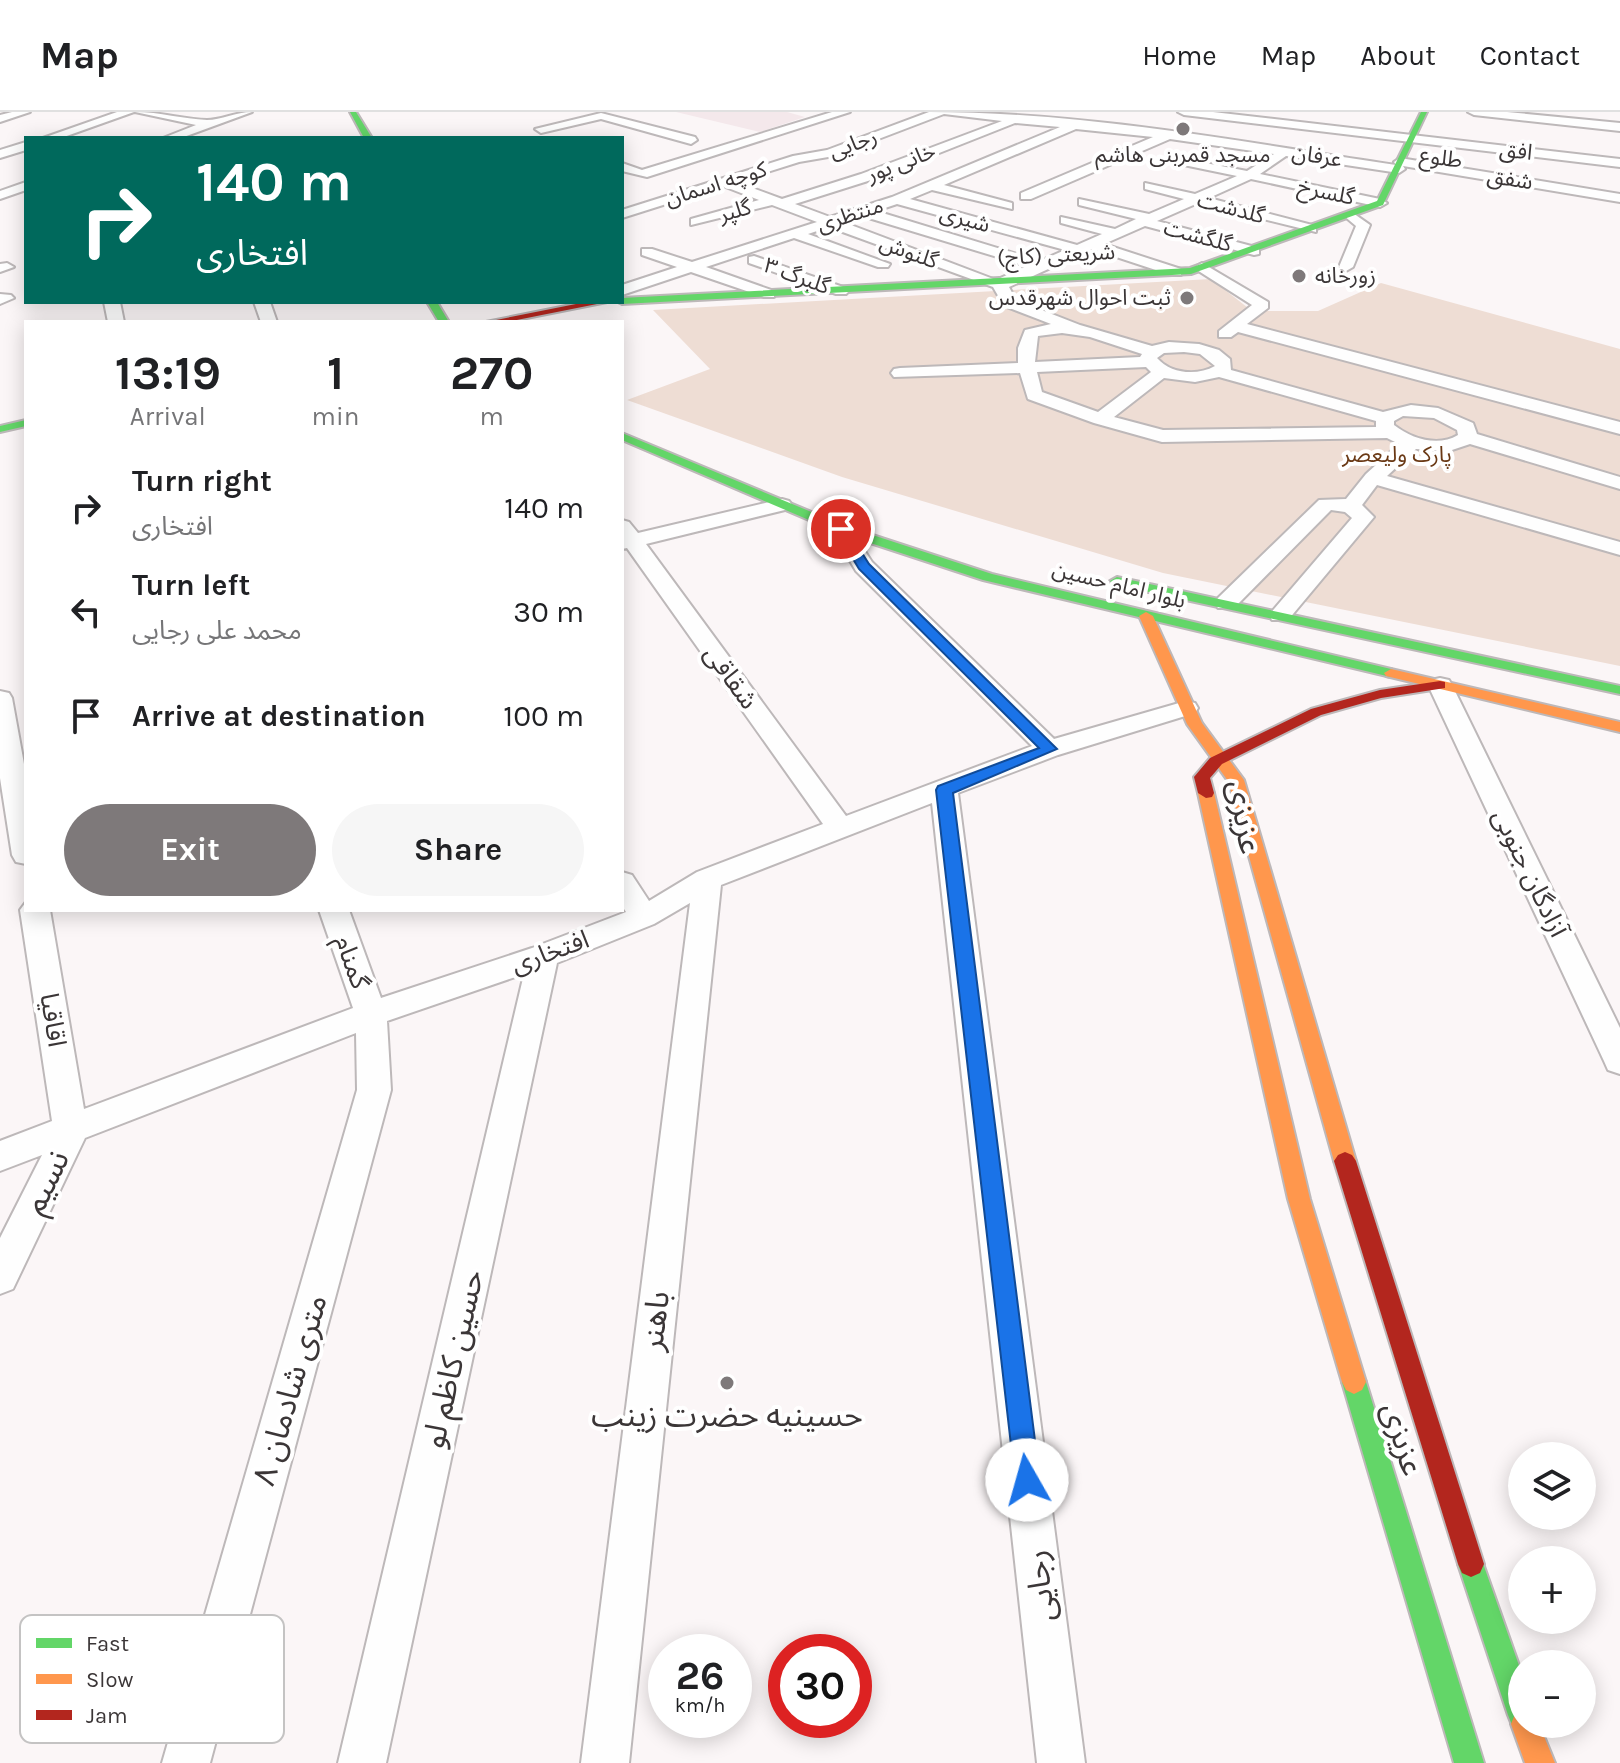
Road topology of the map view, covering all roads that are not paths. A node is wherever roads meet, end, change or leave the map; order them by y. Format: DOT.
graph roads {
  1 [pos="24,112"];
  2 [pos="128,112"];
  3 [pos="141,112"];
  4 [pos="246,112"];
  5 [pos="353,112"];
  6 [pos="586,112"];
  7 [pos="844,112"];
  8 [pos="940,112"];
  9 [pos="948,112"];
  10 [pos="1184,112"];
  11 [pos="1474,112"];
  12 [pos="601,116"];
  13 [pos="0,119"];
  14 [pos="1016,120"];
  15 [pos="208,124"];
  16 [pos="1073,126"];
  17 [pos="1620,127"];
  18 [pos="1465,131"];
  19 [pos="195,134"];
  20 [pos="1168,135"];
  21 [pos="1414,135"];
  22 [pos="55,136"];
  23 [pos="367,136"];
  24 [pos="554,136"];
  25 [pos="691,140"];
  26 [pos="796,146"];
  27 [pos="24,147"];
  28 [pos="1620,149"];
  29 [pos="0,154"];
  30 [pos="1281,155"];
  31 [pos="812,158"];
  32 [pos="1178,160"];
  33 [pos="685,162"];
  34 [pos="1620,163"];
  35 [pos="624,168"];
  36 [pos="1248,176"];
  37 [pos="731,179"];
  38 [pos="1620,183"];
  39 [pos="933,186"];
  40 [pos="1150,186"];
  41 [pos="24,187"];
  42 [pos="0,195"];
  43 [pos="1026,196"];
  44 [pos="1192,198"];
  45 [pos="1620,198"];
  46 [pos="897,200"];
  47 [pos="779,201"];
  48 [pos="1084,202"];
  49 [pos="1380,203"];
  50 [pos="1007,206"];
  51 [pos="860,211"];
  52 [pos="624,213"];
  53 [pos="1350,215"];
  54 [pos="1066,220"];
  55 [pos="1145,220"];
  56 [pos="696,222"];
  57 [pos="827,222"];
  58 [pos="1311,229"];
  59 [pos="793,233"];
  60 [pos="1114,233"];
  61 [pos="1085,247"];
  62 [pos="1254,251"];
  63 [pos="647,252"];
  64 [pos="851,253"];
  65 [pos="754,260"];
  66 [pos="830,262"];
  67 [pos="1038,265"];
  68 [pos="691,266"];
  69 [pos="1202,267"];
  70 [pos="1346,267"];
  71 [pos="864,271"];
  72 [pos="1176,272"];
  73 [pos="996,283"];
  74 [pos="624,289"];
  75 [pos="841,291"];
  76 [pos="769,294"];
  77 [pos="624,301"];
  78 [pos="587,305"];
  79 [pos="484,315"];
  80 [pos="538,320"];
  81 [pos="560,320"];
  82 [pos="1235,326"];
  83 [pos="1073,327"];
  84 [pos="1205,350"];
  85 [pos="1155,362"];
  86 [pos="1026,369"];
  87 [pos="1219,372"];
  88 [pos="900,373"];
  89 [pos="1463,386"];
  90 [pos="24,410"];
  91 [pos="1438,413"];
  92 [pos="0,415"];
  93 [pos="1100,419"];
  94 [pos="24,423"];
  95 [pos="1387,425"];
  96 [pos="1620,428"];
  97 [pos="0,429"];
  98 [pos="624,437"];
  99 [pos="1468,437"];
  100 [pos="1412,442"];
  101 [pos="1373,478"];
  102 [pos="1620,483"];
  103 [pos="782,505"];
  104 [pos="1351,506"];
  105 [pos="841,529"];
  106 [pos="626,536"];
  107 [pos="1620,549"];
  108 [pos="1095,576"];
  109 [pos="1226,603"];
  110 [pos="1280,615"];
  111 [pos="1146,616"];
  112 [pos="1440,685"];
  113 [pos="1620,690"];
  114 [pos="24,691"];
  115 [pos="0,697"];
  116 [pos="1186,708"];
  117 [pos="1620,727"];
  118 [pos="1049,749"];
  119 [pos="1216,761"];
  120 [pos="944,790"];
  121 [pos="840,828"];
  122 [pos="24,843"];
  123 [pos="707,879"];
  124 [pos="624,885"];
  125 [pos="35,912"];
  126 [pos="335,912"];
  127 [pos="644,917"];
  128 [pos="543,956"];
  129 [pos="371,1014"];
  130 [pos="1620,1061"];
  131 [pos="71,1131"];
  132 [pos="0,1156"];
  133 [pos="0,1277"];
  134 [pos="227,1615"];
  135 [pos="1508,1677"];
  136 [pos="1530,1738"];
  137 [pos="192,1743"];
  138 [pos="186,1763"];
  139 [pos="362,1763"];
  140 [pos="605,1763"];
  141 [pos="1061,1763"];
  142 [pos="1469,1763"];
  143 [pos="1540,1763"];
  1 -- 13 [label="street"];
  2 -- 22 [label="street"];
  3 -- 15 [label="street"];
  4 -- 15 [label="street"];
  5 -- 23 [label="street"];
  6 -- 12 [label="street"];
  7 -- 33 [label="street"];
  8 -- 31 [label="street, رجایی"];
  9 -- 14 [label="street, عرفان"];
  10 -- 21 [label="street"];
  11 -- 17 [label="street"];
  12 -- 24 [label="street"];
  12 -- 25 [label="street"];
  14 -- 16 [label="street, عرفان"];
  14 -- 47 [label="street, خانی پور"];
  15 -- 19 [label="street"];
  16 -- 20 [label="street, عرفان"];
  16 -- 39 [label="street, منتظری"];
  18 -- 28 [label="street"];
  20 -- 21 [label="street, عرفان"];
  20 -- 43 [label="street"];
  21 -- 34 [label="street, افق"];
  21 -- 38 [label="street, طلوع"];
  21 -- 45 [label="street, شفق"];
  21 -- 49 [label="street"];
  26 -- 31 [label="street"];
  27 -- 29 [label="street"];
  30 -- 36 [label="street"];
  31 -- 37 [label="street, کوچه اسمان"];
  32 -- 36 [label="street, گلسرخ"];
  33 -- 35 [label="street"];
  33 -- 37 [label="street"];
  36 -- 44 [label="street"];
  36 -- 49 [label="street, گلسرخ"];
  37 -- 47 [label="street, گلنوش"];
  37 -- 52 [label="street, کوچه اسمان"];
  39 -- 46 [label="street, منتظری"];
  39 -- 50 [label="street"];
  40 -- 44 [label="street, گلدشت"];
  41 -- 42 [label="street"];
  44 -- 55 [label="street"];
  44 -- 58 [label="street, گلدشت"];
  46 -- 51 [label="street, منتظری"];
  46 -- 61 [label="street, شیری"];
  47 -- 56 [label="street, گلپر"];
  47 -- 57 [label="street, گلنوش"];
  48 -- 55 [label="street, گلگشت"];
  49 -- 53 [label="street, شریعتی (کاج)"];
  51 -- 57 [label="street, منتظری"];
  51 -- 67 [label="street"];
  53 -- 58 [label="street, شریعتی (کاج)"];
  53 -- 70 [label="street"];
  54 -- 60 [label="street"];
  55 -- 60 [label="street"];
  55 -- 62 [label="street, گلگشت"];
  57 -- 59 [label="street, منتظری"];
  57 -- 73 [label="street, گلنوش"];
  58 -- 62 [label="street, شریعتی (کاج)"];
  59 -- 64 [label="street"];
  59 -- 68 [label="street, منتظری"];
  60 -- 61 [label="street"];
  61 -- 67 [label="street"];
  61 -- 72 [label="street, شیری"];
  62 -- 69 [label="street, شریعتی (کاج)"];
  63 -- 68 [label="street"];
  64 -- 66 [label="street"];
  64 -- 71 [label="street"];
  65 -- 75 [label="street, گلبرگ ۳"];
  67 -- 73 [label="street"];
  68 -- 74 [label="street, منتظری"];
  68 -- 76 [label="street"];
  69 -- 72 [label="street, شریعتی (کاج)"];
  69 -- 82 [label="street"];
  72 -- 73 [label="street, شریعتی (کاج)"];
  73 -- 75 [label="street, شریعتی (کاج)"];
  73 -- 83 [label="street"];
  75 -- 76 [label="street, شریعتی (کاج)"];
  76 -- 77 [label="street, شریعتی (کاج)"];
  78 -- 79 [label="street"];
  78 -- 80 [label="street"];
  78 -- 81 [label="street"];
  82 -- 84 [label="street"];
  82 -- 89 [label="street"];
  83 -- 85 [label="street"];
  83 -- 86 [label="street"];
  84 -- 85 [label="street"];
  84 -- 87 [label="street"];
  85 -- 86 [label="street"];
  85 -- 87 [label="street"];
  85 -- 93 [label="street"];
  86 -- 88 [label="street"];
  86 -- 93 [label="street"];
  87 -- 95 [label="street"];
  89 -- 91 [label="street"];
  89 -- 96 [label="street"];
  90 -- 92 [label="street"];
  91 -- 95 [label="street"];
  91 -- 99 [label="street"];
  93 -- 95 [label="street"];
  94 -- 97 [label="street"];
  95 -- 100 [label="street"];
  98 -- 103 [label="street, بلوار امام حسین"];
  99 -- 100 [label="street"];
  99 -- 102 [label="street"];
  100 -- 101 [label="street"];
  101 -- 104 [label="street"];
  101 -- 107 [label="street"];
  103 -- 105 [label="street, بلوار امام حسین"];
  103 -- 106 [label="street"];
  104 -- 109 [label="street"];
  104 -- 110 [label="street"];
  105 -- 111 [label="street, بلوار امام حسین"];
  105 -- 118 [label="street"];
  106 -- 121 [label="street, شقاقی"];
  108 -- 109 [label="street, بلوار امام حسین"];
  109 -- 110 [label="street, بلوار امام حسین"];
  110 -- 113 [label="street, بلوار امام حسین"];
  111 -- 112 [label="street, بلوار امام حسین"];
  111 -- 116 [label="street"];
  112 -- 117 [label="street, بلوار امام حسین"];
  112 -- 119 [label="street"];
  112 -- 130 [label="street, آزادگان جنوبی"];
  114 -- 115 [label="street"];
  115 -- 122 [label="street"];
  116 -- 118 [label="street, افتخاری"];
  116 -- 119 [label="street"];
  118 -- 120 [label="street, افتخاری"];
  119 -- 135 [label="street, عزیزی"];
  119 -- 142 [label="street, عزیزی"];
  120 -- 121 [label="street, افتخاری"];
  120 -- 141 [label="street, رجایی"];
  121 -- 123 [label="street, افتخاری"];
  123 -- 127 [label="street, افتخاری"];
  123 -- 140 [label="street, باهنر"];
  124 -- 127 [label="street"];
  125 -- 131 [label="street, اقاقیا"];
  126 -- 129 [label="street, گمنام"];
  127 -- 128 [label="street, افتخاری"];
  128 -- 129 [label="street, افتخاری"];
  128 -- 139 [label="street, حسین کاظم لو"];
  129 -- 131 [label="street, افتخاری"];
  129 -- 134 [label="street, ۸ متری شادمان"];
  131 -- 132 [label="street, افتخاری"];
  131 -- 133 [label="street, نسیم"];
  136 -- 143 [label="street"];
  137 -- 138 [label="street, ۸ متری شادمان"];
}
